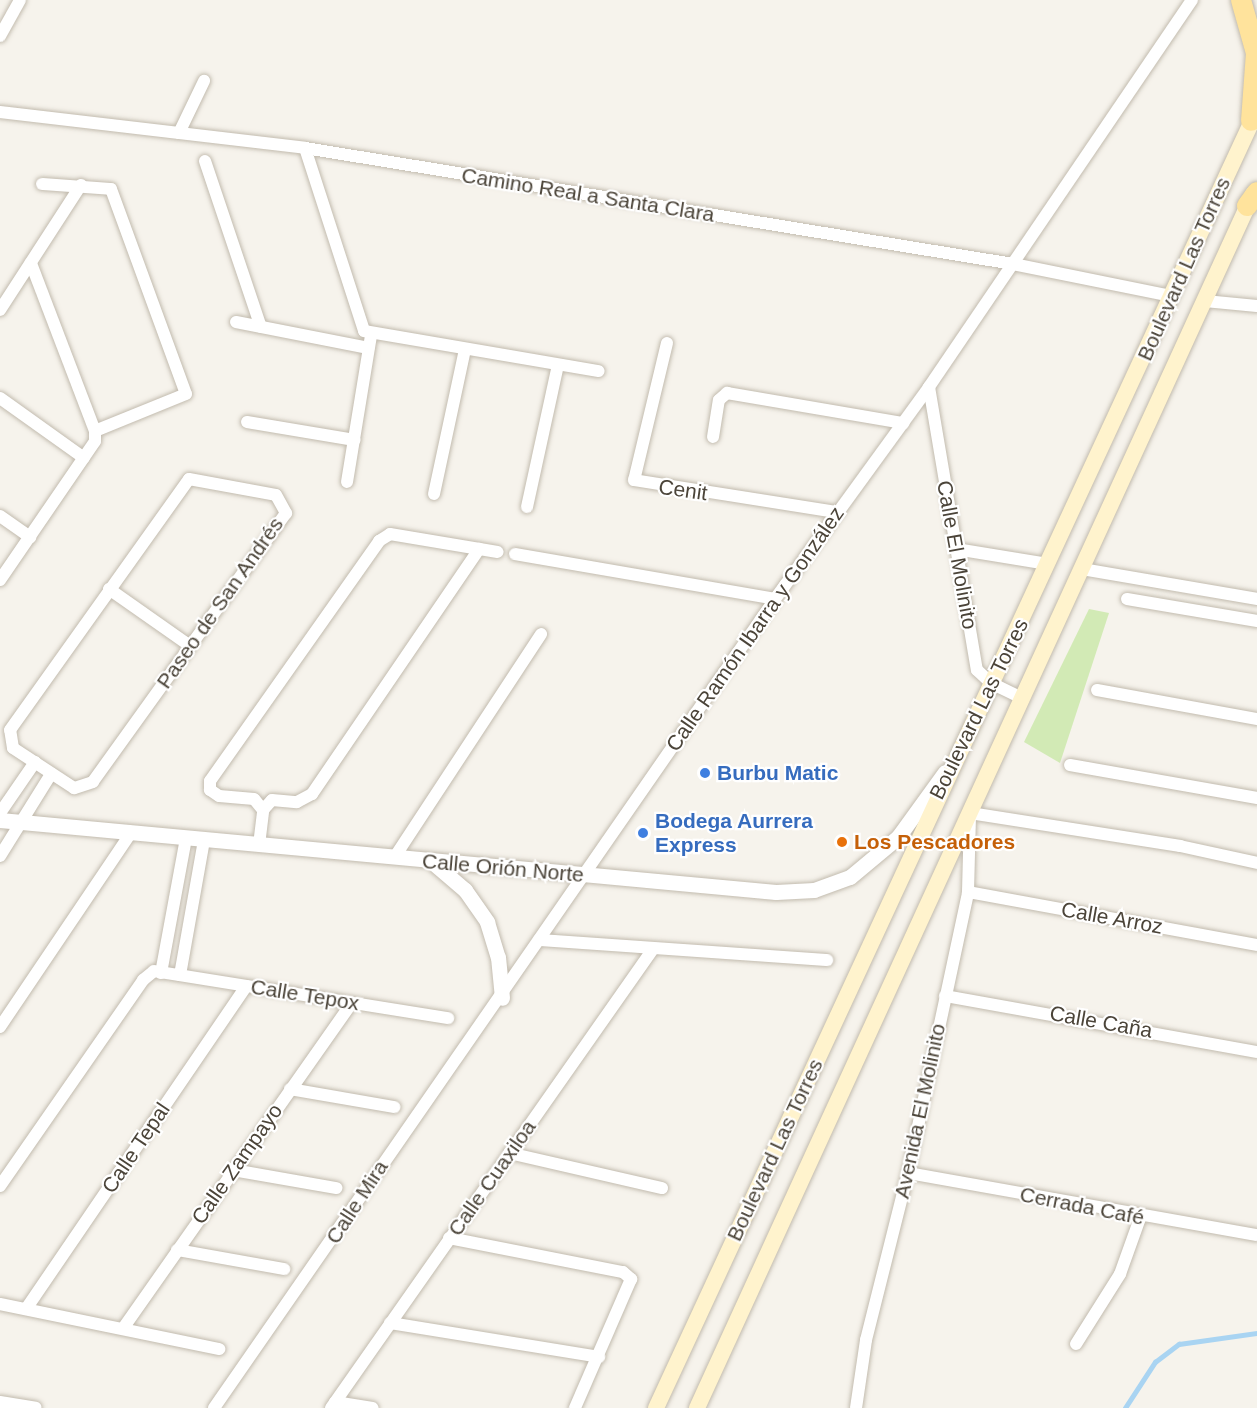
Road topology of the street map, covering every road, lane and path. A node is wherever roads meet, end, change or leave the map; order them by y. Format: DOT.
graph roads {
  1 [pos="20,0"];
  2 [pos="1192,0"];
  3 [pos="1241,0"];
  4 [pos="0,36"];
  5 [pos="204,81"];
  6 [pos="0,112"];
  7 [pos="1254,115"];
  8 [pos="179,133"];
  9 [pos="305,148"];
  10 [pos="205,161"];
  11 [pos="42,184"];
  12 [pos="81,185"];
  13 [pos="1257,185"];
  14 [pos="1252,199"];
  15 [pos="31,263"];
  16 [pos="1013,264"];
  17 [pos="1172,296"];
  18 [pos="1205,301"];
  19 [pos="1257,306"];
  20 [pos="0,310"];
  21 [pos="236,322"];
  22 [pos="261,327"];
  23 [pos="369,341"];
  24 [pos="667,343"];
  25 [pos="465,350"];
  26 [pos="558,365"];
  27 [pos="599,371"];
  28 [pos="929,387"];
  29 [pos="0,398"];
  30 [pos="247,422"];
  31 [pos="903,423"];
  32 [pos="95,431"];
  33 [pos="713,437"];
  34 [pos="355,440"];
  35 [pos="84,458"];
  36 [pos="347,482"];
  37 [pos="434,494"];
  38 [pos="527,507"];
  39 [pos="836,512"];
  40 [pos="0,516"];
  41 [pos="30,537"];
  42 [pos="479,549"];
  43 [pos="956,549"];
  44 [pos="497,552"];
  45 [pos="515,554"];
  46 [pos="1048,564"];
  47 [pos="1082,568"];
  48 [pos="0,580"];
  49 [pos="109,589"];
  50 [pos="775,598"];
  51 [pos="1127,599"];
  52 [pos="1257,599"];
  53 [pos="1257,621"];
  54 [pos="541,634"];
  55 [pos="190,646"];
  56 [pos="991,683"];
  57 [pos="1097,690"];
  58 [pos="1022,699"];
  59 [pos="1257,719"];
  60 [pos="35,762"];
  61 [pos="952,763"];
  62 [pos="1070,765"];
  63 [pos="51,774"];
  64 [pos="1257,798"];
  65 [pos="263,810"];
  66 [pos="0,813"];
  67 [pos="970,813"];
  68 [pos="0,820"];
  69 [pos="20,822"];
  70 [pos="130,833"];
  71 [pos="186,838"];
  72 [pos="204,840"];
  73 [pos="259,845"];
  74 [pos="0,856"];
  75 [pos="394,858"];
  76 [pos="431,861"];
  77 [pos="1257,863"];
  78 [pos="584,876"];
  79 [pos="968,892"];
  80 [pos="539,940"];
  81 [pos="1257,945"];
  82 [pos="652,949"];
  83 [pos="827,960"];
  84 [pos="162,973"];
  85 [pos="180,975"];
  86 [pos="246,986"];
  87 [pos="945,996"];
  88 [pos="502,998"];
  89 [pos="352,1003"];
  90 [pos="448,1018"];
  91 [pos="0,1027"];
  92 [pos="1257,1052"];
  93 [pos="290,1089"];
  94 [pos="394,1107"];
  95 [pos="509,1153"];
  96 [pos="233,1170"];
  97 [pos="908,1173"];
  98 [pos="0,1186"];
  99 [pos="336,1188"];
  100 [pos="662,1188"];
  101 [pos="1140,1218"];
  102 [pos="1257,1235"];
  103 [pos="450,1238"];
  104 [pos="177,1250"];
  105 [pos="284,1269"];
  106 [pos="0,1304"];
  107 [pos="26,1309"];
  108 [pos="390,1323"];
  109 [pos="124,1328"];
  110 [pos="1076,1344"];
  111 [pos="219,1349"];
  112 [pos="598,1357"];
  113 [pos="0,1402"];
  114 [pos="333,1405"];
  115 [pos="36,1408"];
  116 [pos="214,1408"];
  117 [pos="373,1408"];
  118 [pos="575,1408"];
  119 [pos="657,1408"];
  120 [pos="697,1408"];
  121 [pos="855,1408"];
  1 -- 4 [label="street"];
  2 -- 16 [label="street, Calle Ramón Ibarra y González"];
  3 -- 7 [label="main road"];
  5 -- 8 [label="street"];
  6 -- 8 [label="street, Camino Real a Santa Clara"];
  7 -- 17 [label="main road, Boulevard Las Torres"];
  8 -- 9 [label="street, Camino Real a Santa Clara"];
  9 -- 16 [label="street, Camino Real a Santa Clara"];
  9 -- 23 [label="street"];
  10 -- 22 [label="street"];
  11 -- 12 [label="street"];
  12 -- 15 [label="street"];
  12 -- 32 [label="street"];
  13 -- 14 [label="main road, Boulevard Las Torres"];
  14 -- 18 [label="main road, Boulevard Las Torres"];
  15 -- 20 [label="street"];
  15 -- 32 [label="street"];
  16 -- 17 [label="street, Camino Real a Santa Clara"];
  16 -- 28 [label="street, Calle Ramón Ibarra y González"];
  17 -- 46 [label="main road, Boulevard Las Torres"];
  18 -- 19 [label="street"];
  18 -- 47 [label="main road, Boulevard Las Torres"];
  21 -- 22 [label="street"];
  22 -- 23 [label="street"];
  23 -- 25 [label="street"];
  23 -- 34 [label="street"];
  24 -- 39 [label="street, Cenit"];
  25 -- 26 [label="street"];
  25 -- 37 [label="street"];
  26 -- 27 [label="street"];
  26 -- 38 [label="street"];
  28 -- 31 [label="street, Calle Ramón Ibarra y González"];
  28 -- 43 [label="street, Calle El Molinito"];
  29 -- 35 [label="street"];
  30 -- 34 [label="street"];
  31 -- 33 [label="street"];
  31 -- 39 [label="street, Calle Ramón Ibarra y González"];
  32 -- 35 [label="street"];
  34 -- 36 [label="street"];
  35 -- 41 [label="street"];
  39 -- 50 [label="street, Calle Ramón Ibarra y González"];
  40 -- 41 [label="street"];
  41 -- 48 [label="street"];
  42 -- 44 [label="street"];
  42 -- 65 [label="street"];
  42 -- 65 [label="street"];
  43 -- 46 [label="street"];
  43 -- 56 [label="street, Calle El Molinito"];
  45 -- 50 [label="street"];
  46 -- 56 [label="main road, Boulevard Las Torres"];
  47 -- 52 [label="street"];
  47 -- 58 [label="main road, Boulevard Las Torres"];
  49 -- 55 [label="street"];
  49 -- 55 [label="street, Paseo de San Andrés"];
  49 -- 60 [label="street, Paseo de San Andrés"];
  50 -- 78 [label="street, Calle Ramón Ibarra y González"];
  51 -- 53 [label="street"];
  54 -- 75 [label="street"];
  55 -- 63 [label="street, Paseo de San Andrés"];
  56 -- 58 [label="street, Calle El Molinito"];
  56 -- 61 [label="main road, Boulevard Las Torres"];
  57 -- 59 [label="street"];
  58 -- 67 [label="main road, Boulevard Las Torres"];
  60 -- 63 [label="street, Paseo de San Andrés"];
  60 -- 66 [label="street"];
  61 -- 78 [label="street, Calle Orión Norte"];
  61 -- 119 [label="main road, Boulevard Las Torres"];
  62 -- 64 [label="street"];
  63 -- 69 [label="street"];
  65 -- 73 [label="street"];
  67 -- 77 [label="street"];
  67 -- 79 [label="street, Avenida El Molinito"];
  67 -- 120 [label="main road, Boulevard Las Torres"];
  68 -- 69 [label="street, Calle Orión Norte"];
  69 -- 70 [label="street, Calle Orión Norte"];
  69 -- 74 [label="street"];
  70 -- 71 [label="street, Calle Orión Norte"];
  70 -- 91 [label="street"];
  71 -- 72 [label="street, Calle Orión Norte"];
  71 -- 84 [label="street"];
  72 -- 73 [label="street, Calle Orión Norte"];
  72 -- 85 [label="street"];
  73 -- 75 [label="street, Calle Orión Norte"];
  75 -- 76 [label="street, Calle Orión Norte"];
  76 -- 78 [label="street, Calle Orión Norte"];
  76 -- 88 [label="street"];
  78 -- 80 [label="street, Calle Ramón Ibarra y González"];
  79 -- 81 [label="street, Calle Arroz"];
  79 -- 87 [label="street, Avenida El Molinito"];
  80 -- 82 [label="street"];
  80 -- 88 [label="street, Calle Ramón Ibarra y González"];
  82 -- 83 [label="street"];
  82 -- 95 [label="street, Calle Cuaxiloa"];
  84 -- 85 [label="street, Calle Tepox"];
  84 -- 98 [label="street"];
  85 -- 86 [label="street, Calle Tepox"];
  86 -- 89 [label="street, Calle Tepox"];
  86 -- 107 [label="street, Calle Tepal"];
  87 -- 92 [label="street, Calle Caña"];
  87 -- 97 [label="street, Avenida El Molinito"];
  88 -- 116 [label="street, Calle Mira"];
  89 -- 90 [label="street, Calle Tepox"];
  89 -- 93 [label="street, Calle Zampayo"];
  93 -- 94 [label="street"];
  93 -- 96 [label="street, Calle Zampayo"];
  95 -- 100 [label="street"];
  95 -- 103 [label="street, Calle Cuaxiloa"];
  96 -- 99 [label="street"];
  96 -- 104 [label="street, Calle Zampayo"];
  97 -- 101 [label="street, Cerrada Café"];
  97 -- 121 [label="street, Avenida El Molinito"];
  101 -- 102 [label="street, Cerrada Café"];
  101 -- 110 [label="street"];
  103 -- 108 [label="street, Calle Cuaxiloa"];
  103 -- 112 [label="street"];
  104 -- 105 [label="street"];
  104 -- 109 [label="street, Calle Zampayo"];
  106 -- 107 [label="street"];
  107 -- 109 [label="street"];
  108 -- 112 [label="street"];
  108 -- 114 [label="street, Calle Cuaxiloa"];
  109 -- 111 [label="street"];
  112 -- 118 [label="street"];
  113 -- 115 [label="street"];
  114 -- 117 [label="street"];
}
